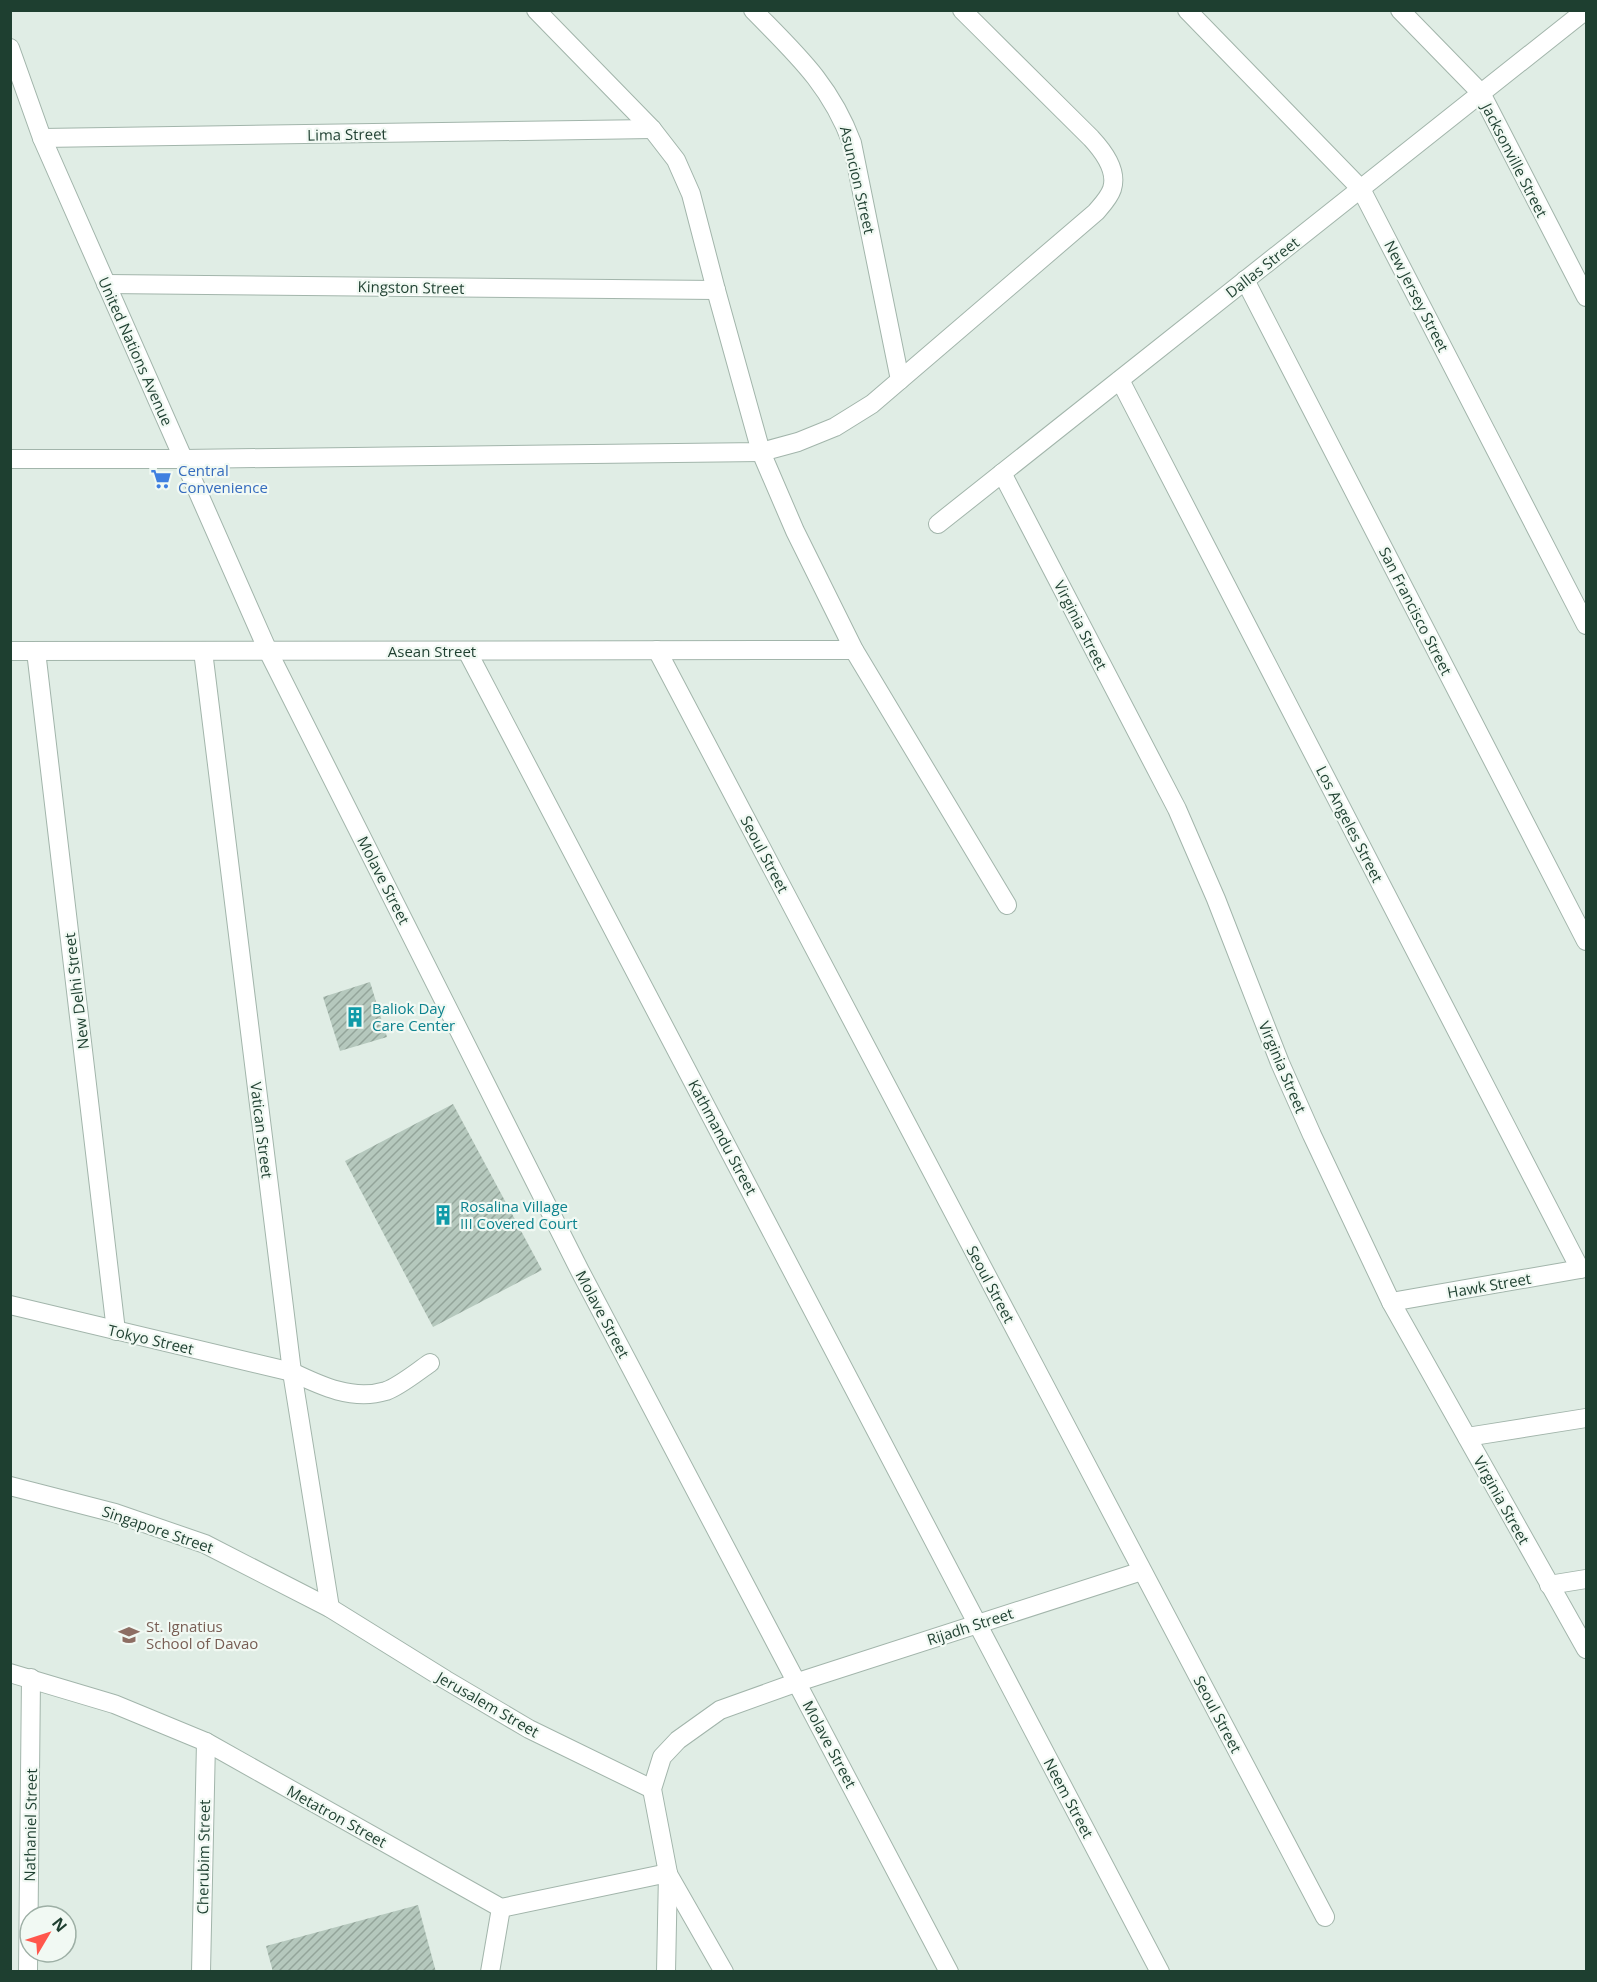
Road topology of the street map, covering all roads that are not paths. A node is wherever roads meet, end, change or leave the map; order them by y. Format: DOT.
graph roads {
  1 [pos="536,10"];
  2 [pos="753,10"];
  3 [pos="962,10"];
  4 [pos="1186,10"];
  5 [pos="1400,10"];
  6 [pos="1586,10"];
  7 [pos="10,48"];
  8 [pos="1481,93"];
  9 [pos="652,129"];
  10 [pos="42,138"];
  11 [pos="1361,189"];
  12 [pos="1245,280"];
  13 [pos="106,284"];
  14 [pos="716,290"];
  15 [pos="1587,297"];
  16 [pos="900,380"];
  17 [pos="1120,380"];
  18 [pos="761,452"];
  19 [pos="10,459"];
  20 [pos="183,459"];
  21 [pos="1002,473"];
  22 [pos="938,524"];
  23 [pos="1587,625"];
  24 [pos="657,650"];
  25 [pos="854,650"];
  26 [pos="10,651"];
  27 [pos="36,651"];
  28 [pos="203,651"];
  29 [pos="268,651"];
  30 [pos="467,651"];
  31 [pos="1007,905"];
  32 [pos="1587,941"];
  33 [pos="1583,1269"];
  34 [pos="1391,1302"];
  35 [pos="10,1305"];
  36 [pos="116,1331"];
  37 [pos="430,1364"];
  38 [pos="292,1372"];
  39 [pos="1587,1418"];
  40 [pos="1467,1437"];
  41 [pos="10,1486"];
  42 [pos="1142,1570"];
  43 [pos="1587,1579"];
  44 [pos="1549,1585"];
  45 [pos="330,1608"];
  46 [pos="978,1624"];
  47 [pos="1587,1649"];
  48 [pos="10,1672"];
  49 [pos="31,1678"];
  50 [pos="798,1682"];
  51 [pos="206,1742"];
  52 [pos="652,1790"];
  53 [pos="668,1872"];
  54 [pos="501,1908"];
  55 [pos="1325,1917"];
  56 [pos="28,1971"];
  57 [pos="201,1971"];
  58 [pos="490,1971"];
  59 [pos="666,1971"];
  60 [pos="724,1971"];
  61 [pos="949,1971"];
  62 [pos="1160,1971"];
  1 -- 9 [label="street"];
  2 -- 16 [label="street, Asuncion Street"];
  3 -- 16 [label="street"];
  4 -- 11 [label="street, New Jersey Street"];
  5 -- 8 [label="street, Jacksonville Street"];
  6 -- 8 [label="street, Dallas Street"];
  7 -- 10 [label="street, United Nations Avenue"];
  8 -- 11 [label="street, Dallas Street"];
  8 -- 15 [label="street, Jacksonville Street"];
  9 -- 10 [label="street, Lima Street"];
  9 -- 14 [label="street"];
  10 -- 13 [label="street, United Nations Avenue"];
  11 -- 12 [label="street, Dallas Street"];
  11 -- 23 [label="street, New Jersey Street"];
  12 -- 17 [label="street, Dallas Street"];
  12 -- 32 [label="street, San Francisco Street"];
  13 -- 14 [label="street, Kingston Street"];
  13 -- 20 [label="street, United Nations Avenue"];
  14 -- 18 [label="street"];
  16 -- 18 [label="street"];
  17 -- 21 [label="street, Dallas Street"];
  17 -- 33 [label="street, Los Angeles Street"];
  18 -- 20 [label="street"];
  18 -- 25 [label="street"];
  19 -- 20 [label="street"];
  20 -- 29 [label="street, United Nations Avenue"];
  21 -- 22 [label="street, Dallas Street"];
  21 -- 34 [label="street, Virginia Street"];
  24 -- 25 [label="street, Asean Street"];
  24 -- 30 [label="street, Asean Street"];
  24 -- 42 [label="street, Seoul Street"];
  25 -- 31 [label="street"];
  26 -- 27 [label="street, Asean Street"];
  27 -- 28 [label="street, Asean Street"];
  27 -- 36 [label="street, New Delhi Street"];
  28 -- 29 [label="street, Asean Street"];
  28 -- 38 [label="street, Vatican Street"];
  29 -- 30 [label="street, Asean Street"];
  29 -- 50 [label="street, Molave Street"];
  30 -- 46 [label="street, Kathmandu Street"];
  33 -- 34 [label="street, Hawk Street"];
  34 -- 40 [label="street, Virginia Street"];
  35 -- 36 [label="street, Tokyo Street"];
  36 -- 38 [label="street, Tokyo Street"];
  37 -- 38 [label="street, Tokyo Street"];
  38 -- 45 [label="street, Vatican Street"];
  39 -- 40 [label="street"];
  40 -- 44 [label="street, Virginia Street"];
  41 -- 45 [label="street, Singapore Street"];
  42 -- 46 [label="street, Rijadh Street"];
  42 -- 55 [label="street, Seoul Street"];
  43 -- 44 [label="street"];
  44 -- 47 [label="street, Virginia Street"];
  45 -- 52 [label="street, Jerusalem Street"];
  46 -- 50 [label="street, Rijadh Street"];
  46 -- 62 [label="street, Neem Street"];
  48 -- 49 [label="street, Metatron Street"];
  49 -- 51 [label="street, Metatron Street"];
  49 -- 56 [label="street, Nathaniel Street"];
  50 -- 52 [label="street, Rijadh Street"];
  50 -- 61 [label="street, Molave Street"];
  51 -- 54 [label="street, Metatron Street"];
  51 -- 57 [label="street, Cherubim Street"];
  52 -- 53 [label="street"];
  53 -- 54 [label="street"];
  53 -- 59 [label="street"];
  53 -- 60 [label="street"];
  54 -- 58 [label="street"];
}
